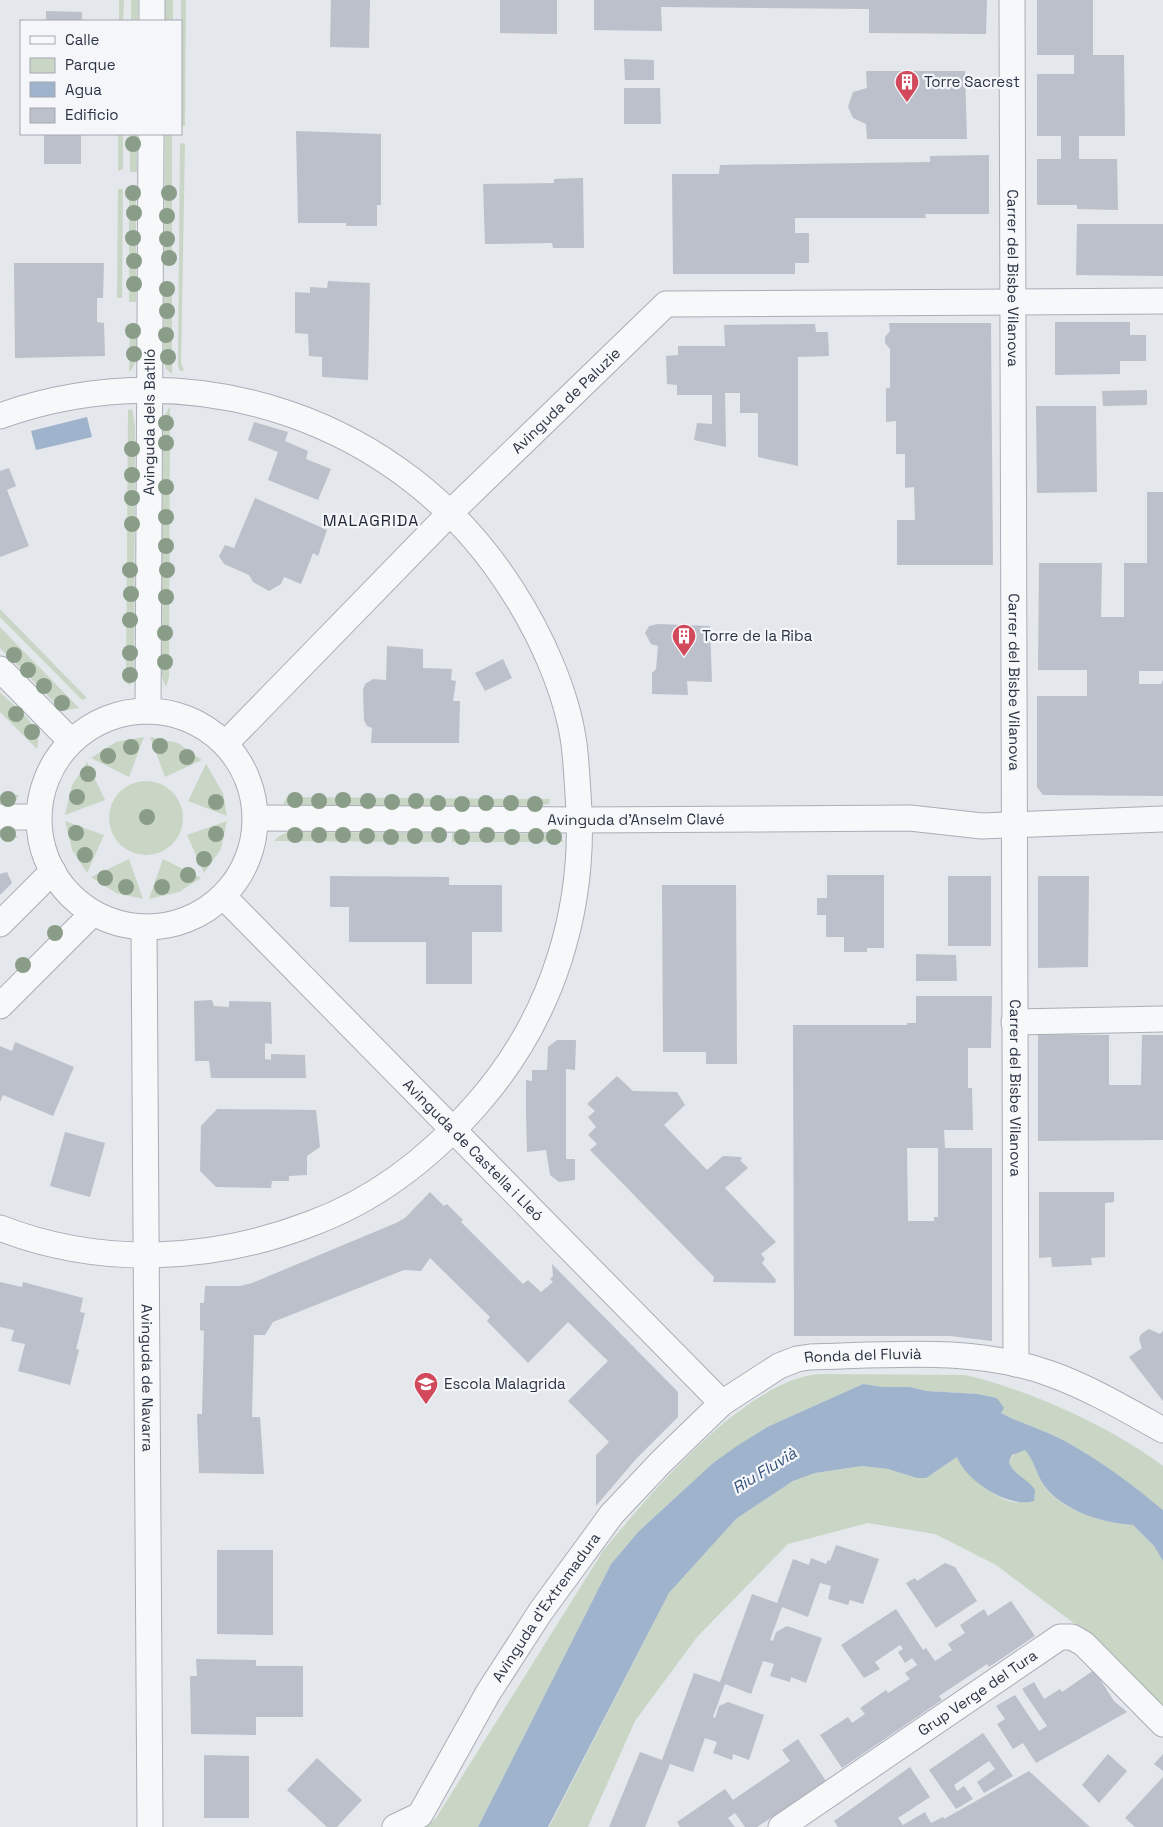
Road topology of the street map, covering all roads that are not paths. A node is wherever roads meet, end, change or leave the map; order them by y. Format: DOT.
graph roads {
  1 [pos="152,0"];
  2 [pos="1012,0"];
  3 [pos="152,20"];
  4 [pos="151,135"];
  5 [pos="1012,301"];
  6 [pos="1163,302"];
  7 [pos="149,389"];
  8 [pos="0,416"];
  9 [pos="451,512"];
  10 [pos="0,669"];
  11 [pos="148,711"];
  12 [pos="71,741"];
  13 [pos="225,744"];
  14 [pos="0,817"];
  15 [pos="38,817"];
  16 [pos="257,818"];
  17 [pos="1163,819"];
  18 [pos="580,820"];
  19 [pos="1014,825"];
  20 [pos="53,872"];
  21 [pos="224,897"];
  22 [pos="91,916"];
  23 [pos="0,924"];
  24 [pos="144,929"];
  25 [pos="0,1006"];
  26 [pos="1163,1019"];
  27 [pos="1014,1022"];
  28 [pos="455,1130"];
  29 [pos="0,1228"];
  30 [pos="145,1256"];
  31 [pos="1016,1364"];
  32 [pos="722,1403"];
  33 [pos="1163,1430"];
  34 [pos="1163,1724"];
  35 [pos="150,1827"];
  36 [pos="395,1827"];
  37 [pos="781,1827"];
  1 -- 3 [label="street"];
  2 -- 5 [label="street, Carrer del Bisbe Vilanova"];
  4 -- 7 [label="street, Avinguda dels Batlló"];
  5 -- 6 [label="street, Avinguda de Paluzie"];
  5 -- 9 [label="street, Avinguda de Paluzie"];
  5 -- 19 [label="street, Carrer del Bisbe Vilanova"];
  7 -- 8 [label="street"];
  7 -- 9 [label="street"];
  7 -- 11 [label="street, Avinguda dels Batlló"];
  9 -- 13 [label="street, Avinguda de Paluzie"];
  9 -- 18 [label="street"];
  10 -- 12 [label="street"];
  11 -- 12 [label="street"];
  11 -- 13 [label="street"];
  12 -- 15 [label="street"];
  13 -- 16 [label="street"];
  14 -- 15 [label="street"];
  15 -- 20 [label="street"];
  16 -- 18 [label="street, Avinguda d'Anselm Clavé"];
  16 -- 21 [label="street"];
  17 -- 19 [label="street, Avinguda d'Anselm Clavé"];
  18 -- 19 [label="street, Avinguda d'Anselm Clavé"];
  18 -- 28 [label="street"];
  19 -- 27 [label="street, Carrer del Bisbe Vilanova"];
  20 -- 22 [label="street"];
  20 -- 23 [label="street"];
  21 -- 24 [label="street"];
  21 -- 28 [label="street, Avinguda de Castella i Lleó"];
  22 -- 24 [label="street"];
  22 -- 25 [label="street"];
  24 -- 30 [label="street, Avinguda de Navarra"];
  26 -- 27 [label="street"];
  27 -- 31 [label="street, Carrer del Bisbe Vilanova"];
  28 -- 30 [label="street"];
  28 -- 32 [label="street, Avinguda de Castella i Lleó"];
  29 -- 30 [label="street"];
  30 -- 35 [label="street, Avinguda de Navarra"];
  31 -- 32 [label="street, Ronda del Fluvià"];
  31 -- 33 [label="street"];
  32 -- 36 [label="street, Avinguda d'Extremadura"];
  34 -- 37 [label="street, Grup Verge del Tura"];
}
